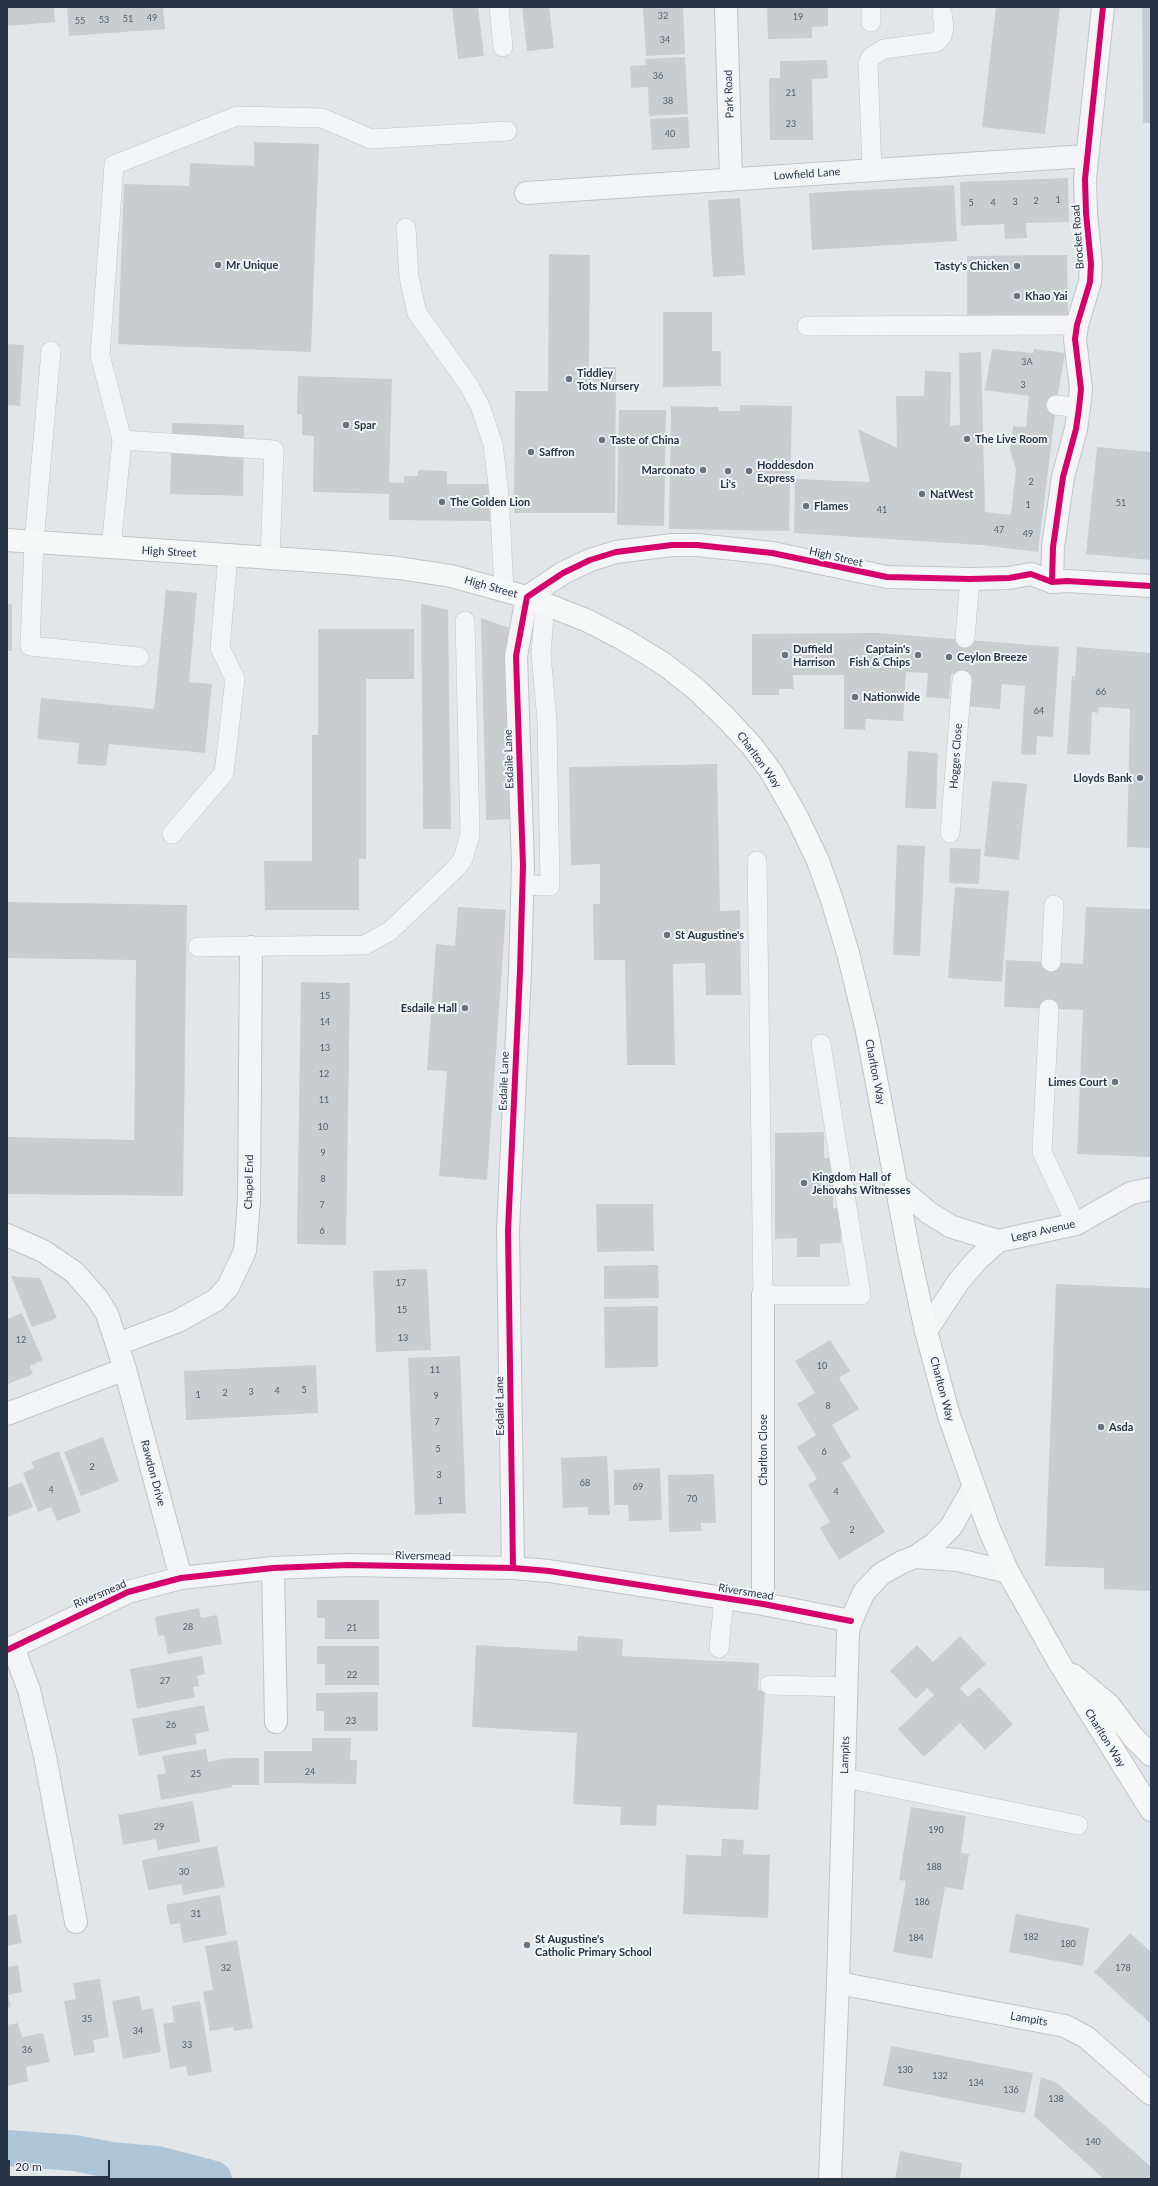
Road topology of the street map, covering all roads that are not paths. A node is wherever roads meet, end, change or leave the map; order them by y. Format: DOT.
graph roads {
  1 [pos="499,7"];
  2 [pos="726,7"];
  3 [pos="1103,7"];
  4 [pos="942,13"];
  5 [pos="504,47"];
  6 [pos="507,130"];
  7 [pos="1087,156"];
  8 [pos="872,170"];
  9 [pos="731,180"];
  10 [pos="526,193"];
  11 [pos="406,228"];
  12 [pos="1077,325"];
  13 [pos="808,326"];
  14 [pos="52,351"];
  15 [pos="1056,405"];
  16 [pos="1079,408"];
  17 [pos="122,440"];
  18 [pos="7,540"];
  19 [pos="34,542"];
  20 [pos="110,548"];
  21 [pos="228,556"];
  22 [pos="270,558"];
  23 [pos="970,579"];
  24 [pos="1052,582"];
  25 [pos="1151,586"];
  26 [pos="504,590"];
  27 [pos="536,601"];
  28 [pos="465,621"];
  29 [pos="965,638"];
  30 [pos="139,657"];
  31 [pos="962,680"];
  32 [pos="950,833"];
  33 [pos="172,834"];
  34 [pos="756,861"];
  35 [pos="522,885"];
  36 [pos="1054,905"];
  37 [pos="198,947"];
  38 [pos="251,947"];
  39 [pos="1051,962"];
  40 [pos="1049,1009"];
  41 [pos="821,1044"];
  42 [pos="896,1186"];
  43 [pos="1151,1190"];
  44 [pos="1076,1224"];
  45 [pos="7,1235"];
  46 [pos="998,1241"];
  47 [pos="763,1295"];
  48 [pos="926,1331"];
  49 [pos="118,1344"];
  50 [pos="125,1369"];
  51 [pos="7,1414"];
  52 [pos="973,1488"];
  53 [pos="915,1557"];
  54 [pos="273,1568"];
  55 [pos="513,1568"];
  56 [pos="1008,1572"];
  57 [pos="181,1578"];
  58 [pos="724,1598"];
  59 [pos="763,1604"];
  60 [pos="851,1620"];
  61 [pos="10,1648"];
  62 [pos="719,1648"];
  63 [pos="1060,1664"];
  64 [pos="770,1685"];
  65 [pos="848,1687"];
  66 [pos="276,1722"];
  67 [pos="1151,1755"];
  68 [pos="845,1778"];
  69 [pos="1151,1810"];
  70 [pos="1078,1824"];
  71 [pos="76,1922"];
  72 [pos="838,1983"];
  73 [pos="1151,2094"];
  74 [pos="830,2179"];
  1 -- 5 [label="lane"];
  2 -- 9 [label="street, Park Road"];
  3 -- 7 [label="street, Brocket Road"];
  4 -- 8 [label="lane"];
  6 -- 17 [label="lane"];
  7 -- 8 [label="street, Lowfield Lane"];
  7 -- 12 [label="street, Brocket Road"];
  8 -- 9 [label="street, Lowfield Lane"];
  9 -- 10 [label="street, Lowfield Lane"];
  11 -- 26 [label="lane"];
  12 -- 13 [label="lane"];
  12 -- 16 [label="street, Brocket Road"];
  14 -- 19 [label="lane"];
  15 -- 16 [label="lane"];
  16 -- 24 [label="street, Brocket Road"];
  17 -- 20 [label="lane"];
  17 -- 22 [label="lane"];
  18 -- 19 [label="main road, High Street"];
  19 -- 20 [label="main road, High Street"];
  19 -- 30 [label="lane"];
  20 -- 21 [label="main road, High Street"];
  21 -- 22 [label="main road, High Street"];
  21 -- 33 [label="lane"];
  22 -- 26 [label="main road, High Street"];
  23 -- 24 [label="street, High Street"];
  23 -- 27 [label="street, High Street"];
  23 -- 29 [label="lane"];
  24 -- 25 [label="street, High Street"];
  26 -- 27 [label="main road, High Street"];
  27 -- 35 [label="street, Esdaile Lane"];
  27 -- 35 [label="lane"];
  27 -- 42 [label="main road, Charlton Way"];
  28 -- 38 [label="lane"];
  31 -- 32 [label="lane, Hogges Close"];
  34 -- 47 [label="lane"];
  35 -- 55 [label="street, Esdaile Lane"];
  36 -- 39 [label="lane"];
  37 -- 38 [label="lane"];
  38 -- 49 [label="street, Chapel End"];
  40 -- 44 [label="lane"];
  41 -- 47 [label="lane"];
  42 -- 46 [label="street, Legra Avenue"];
  42 -- 48 [label="main road, Charlton Way"];
  43 -- 44 [label="street, Legra Avenue"];
  44 -- 46 [label="street, Legra Avenue"];
  45 -- 49 [label="street, Rawdon Drive"];
  46 -- 48 [label="street, Legra Avenue"];
  47 -- 59 [label="street, Charlton Close"];
  48 -- 52 [label="main road, Charlton Way"];
  49 -- 50 [label="street, Rawdon Drive"];
  50 -- 51 [label="street"];
  50 -- 57 [label="street, Rawdon Drive"];
  52 -- 53 [label="street, Lampits"];
  52 -- 56 [label="main road, Charlton Way"];
  53 -- 56 [label="street, Lampits"];
  53 -- 60 [label="street, Lampits"];
  54 -- 55 [label="street, Riversmead"];
  54 -- 57 [label="street, Riversmead"];
  54 -- 66 [label="street"];
  55 -- 58 [label="street, Riversmead"];
  56 -- 63 [label="main road, Charlton Way"];
  57 -- 61 [label="street, Riversmead"];
  58 -- 59 [label="street, Riversmead"];
  58 -- 62 [label="lane"];
  59 -- 60 [label="street, Riversmead"];
  60 -- 65 [label="street, Lampits"];
  61 -- 71 [label="street, Riversmead"];
  63 -- 67 [label="main road, Charlton Way"];
  63 -- 69 [label="main road, Charlton Way"];
  64 -- 65 [label="lane"];
  65 -- 68 [label="street, Lampits"];
  68 -- 70 [label="lane"];
  68 -- 72 [label="street, Lampits"];
  72 -- 73 [label="street, Lampits"];
  72 -- 74 [label="street, Lampits"];
}
